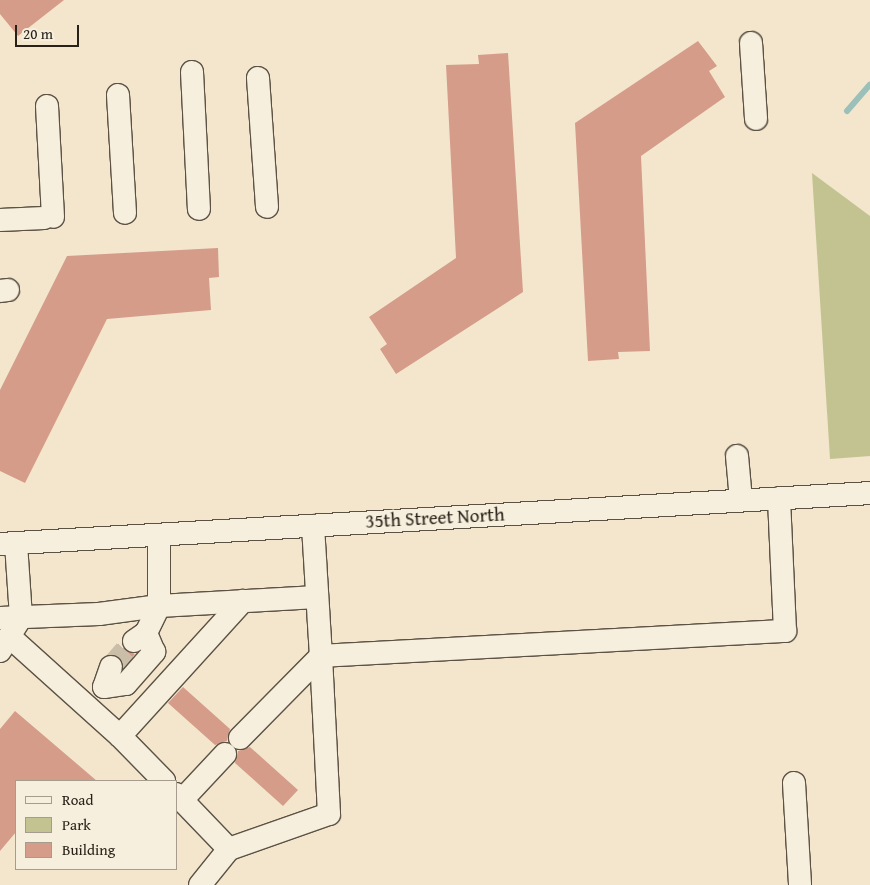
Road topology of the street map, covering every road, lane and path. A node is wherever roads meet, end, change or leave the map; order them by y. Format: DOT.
graph roads {
  1 [pos="752,43"];
  2 [pos="192,72"];
  3 [pos="258,78"];
  4 [pos="118,95"];
  5 [pos="47,106"];
  6 [pos="756,119"];
  7 [pos="267,207"];
  8 [pos="200,209"];
  9 [pos="125,213"];
  10 [pos="0,220"];
  11 [pos="737,456"];
  12 [pos="870,493"];
  13 [pos="779,498"];
  14 [pos="741,500"];
  15 [pos="313,526"];
  16 [pos="159,535"];
  17 [pos="8,543"];
  18 [pos="317,597"];
  19 [pos="244,601"];
  20 [pos="158,606"];
  21 [pos="11,617"];
  22 [pos="5,645"];
  23 [pos="321,656"];
  24 [pos="87,706"];
  25 [pos="120,736"];
  26 [pos="240,738"];
  27 [pos="225,754"];
  28 [pos="163,780"];
  29 [pos="794,783"];
  30 [pos="179,797"];
  31 [pos="229,849"];
  32 [pos="200,885"];
  33 [pos="800,885"];
  1 -- 6 [label="street"];
  2 -- 8 [label="street"];
  3 -- 7 [label="street"];
  4 -- 9 [label="street"];
  5 -- 10 [label="street"];
  11 -- 14 [label="street"];
  12 -- 13 [label="street, 35th Street North"];
  13 -- 14 [label="street, 35th Street North"];
  13 -- 23 [label="street"];
  14 -- 15 [label="street, 35th Street North"];
  15 -- 16 [label="street, 35th Street North"];
  15 -- 18 [label="street"];
  16 -- 17 [label="street, 35th Street North"];
  16 -- 20 [label="street"];
  17 -- 21 [label="street"];
  18 -- 19 [label="street"];
  18 -- 23 [label="street"];
  19 -- 20 [label="street"];
  19 -- 25 [label="street"];
  20 -- 21 [label="street"];
  20 -- 24 [label="street"];
  21 -- 22 [label="street"];
  22 -- 24 [label="street"];
  23 -- 26 [label="street"];
  23 -- 31 [label="street"];
  24 -- 25 [label="street"];
  25 -- 28 [label="street"];
  27 -- 30 [label="street"];
  29 -- 33 [label="street"];
  30 -- 31 [label="street"];
  31 -- 32 [label="street"];
}
